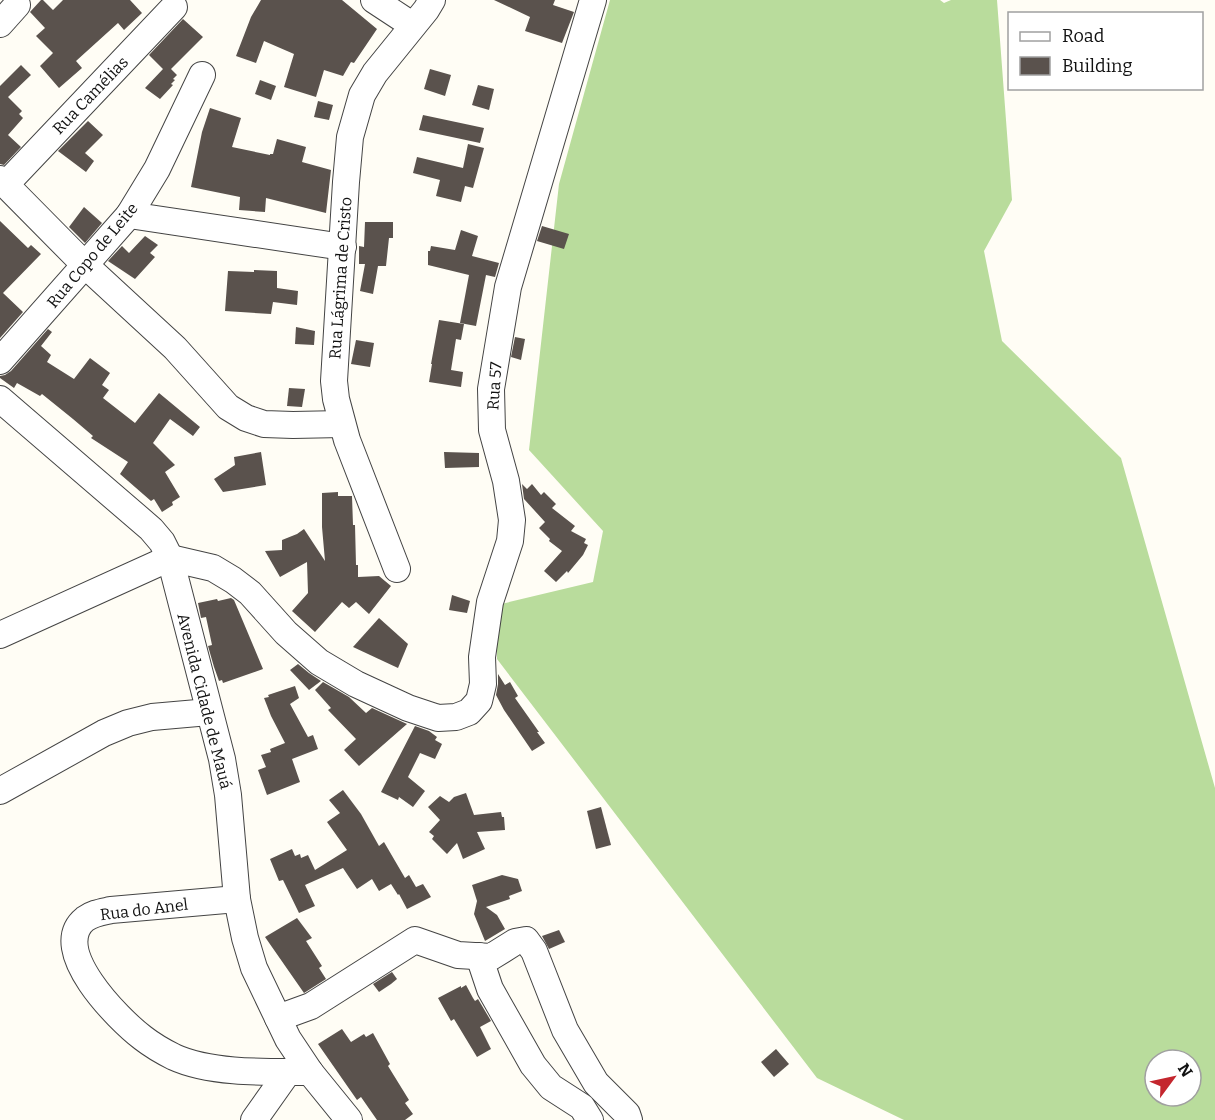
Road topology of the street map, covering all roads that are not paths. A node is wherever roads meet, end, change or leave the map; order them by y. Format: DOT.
graph roads {
  1 [pos="374,0"];
  2 [pos="432,0"];
  3 [pos="593,0"];
  4 [pos="17,5"];
  5 [pos="174,8"];
  6 [pos="0,24"];
  7 [pos="412,25"];
  8 [pos="202,75"];
  9 [pos="3,181"];
  10 [pos="129,215"];
  11 [pos="343,247"];
  12 [pos="86,266"];
  13 [pos="0,361"];
  14 [pos="0,399"];
  15 [pos="342,424"];
  16 [pos="170,558"];
  17 [pos="397,569"];
  18 [pos="0,635"];
  19 [pos="208,712"];
  20 [pos="0,791"];
  21 [pos="237,899"];
  22 [pos="479,956"];
  23 [pos="278,1018"];
  24 [pos="299,1072"];
  25 [pos="254,1120"];
  26 [pos="349,1120"];
  27 [pos="590,1120"];
  28 [pos="629,1120"];
  1 -- 7 [label="street"];
  2 -- 7 [label="street, Rua Lágrima de Cristo"];
  3 -- 16 [label="street, Rua 57"];
  4 -- 6 [label="street"];
  5 -- 9 [label="street, Rua Camélias"];
  7 -- 11 [label="street, Rua Lágrima de Cristo"];
  8 -- 10 [label="street, Rua Copo de Leite"];
  9 -- 12 [label="street"];
  10 -- 11 [label="street"];
  10 -- 12 [label="street, Rua Copo de Leite"];
  11 -- 15 [label="street, Rua Lágrima de Cristo"];
  12 -- 13 [label="street, Rua Copo de Leite"];
  12 -- 15 [label="street"];
  14 -- 16 [label="street, Avenida Cidade de Mauá"];
  15 -- 17 [label="street, Rua Lágrima de Cristo"];
  16 -- 18 [label="street"];
  16 -- 19 [label="street, Avenida Cidade de Mauá"];
  19 -- 20 [label="street"];
  19 -- 21 [label="street, Avenida Cidade de Mauá"];
  21 -- 23 [label="street, Avenida Cidade de Mauá"];
  21 -- 24 [label="street, Rua do Anel"];
  22 -- 23 [label="street"];
  22 -- 27 [label="street"];
  22 -- 28 [label="street"];
  23 -- 24 [label="street, Avenida Cidade de Mauá"];
  24 -- 25 [label="street"];
  24 -- 26 [label="street, Avenida Cidade de Mauá"];
}
